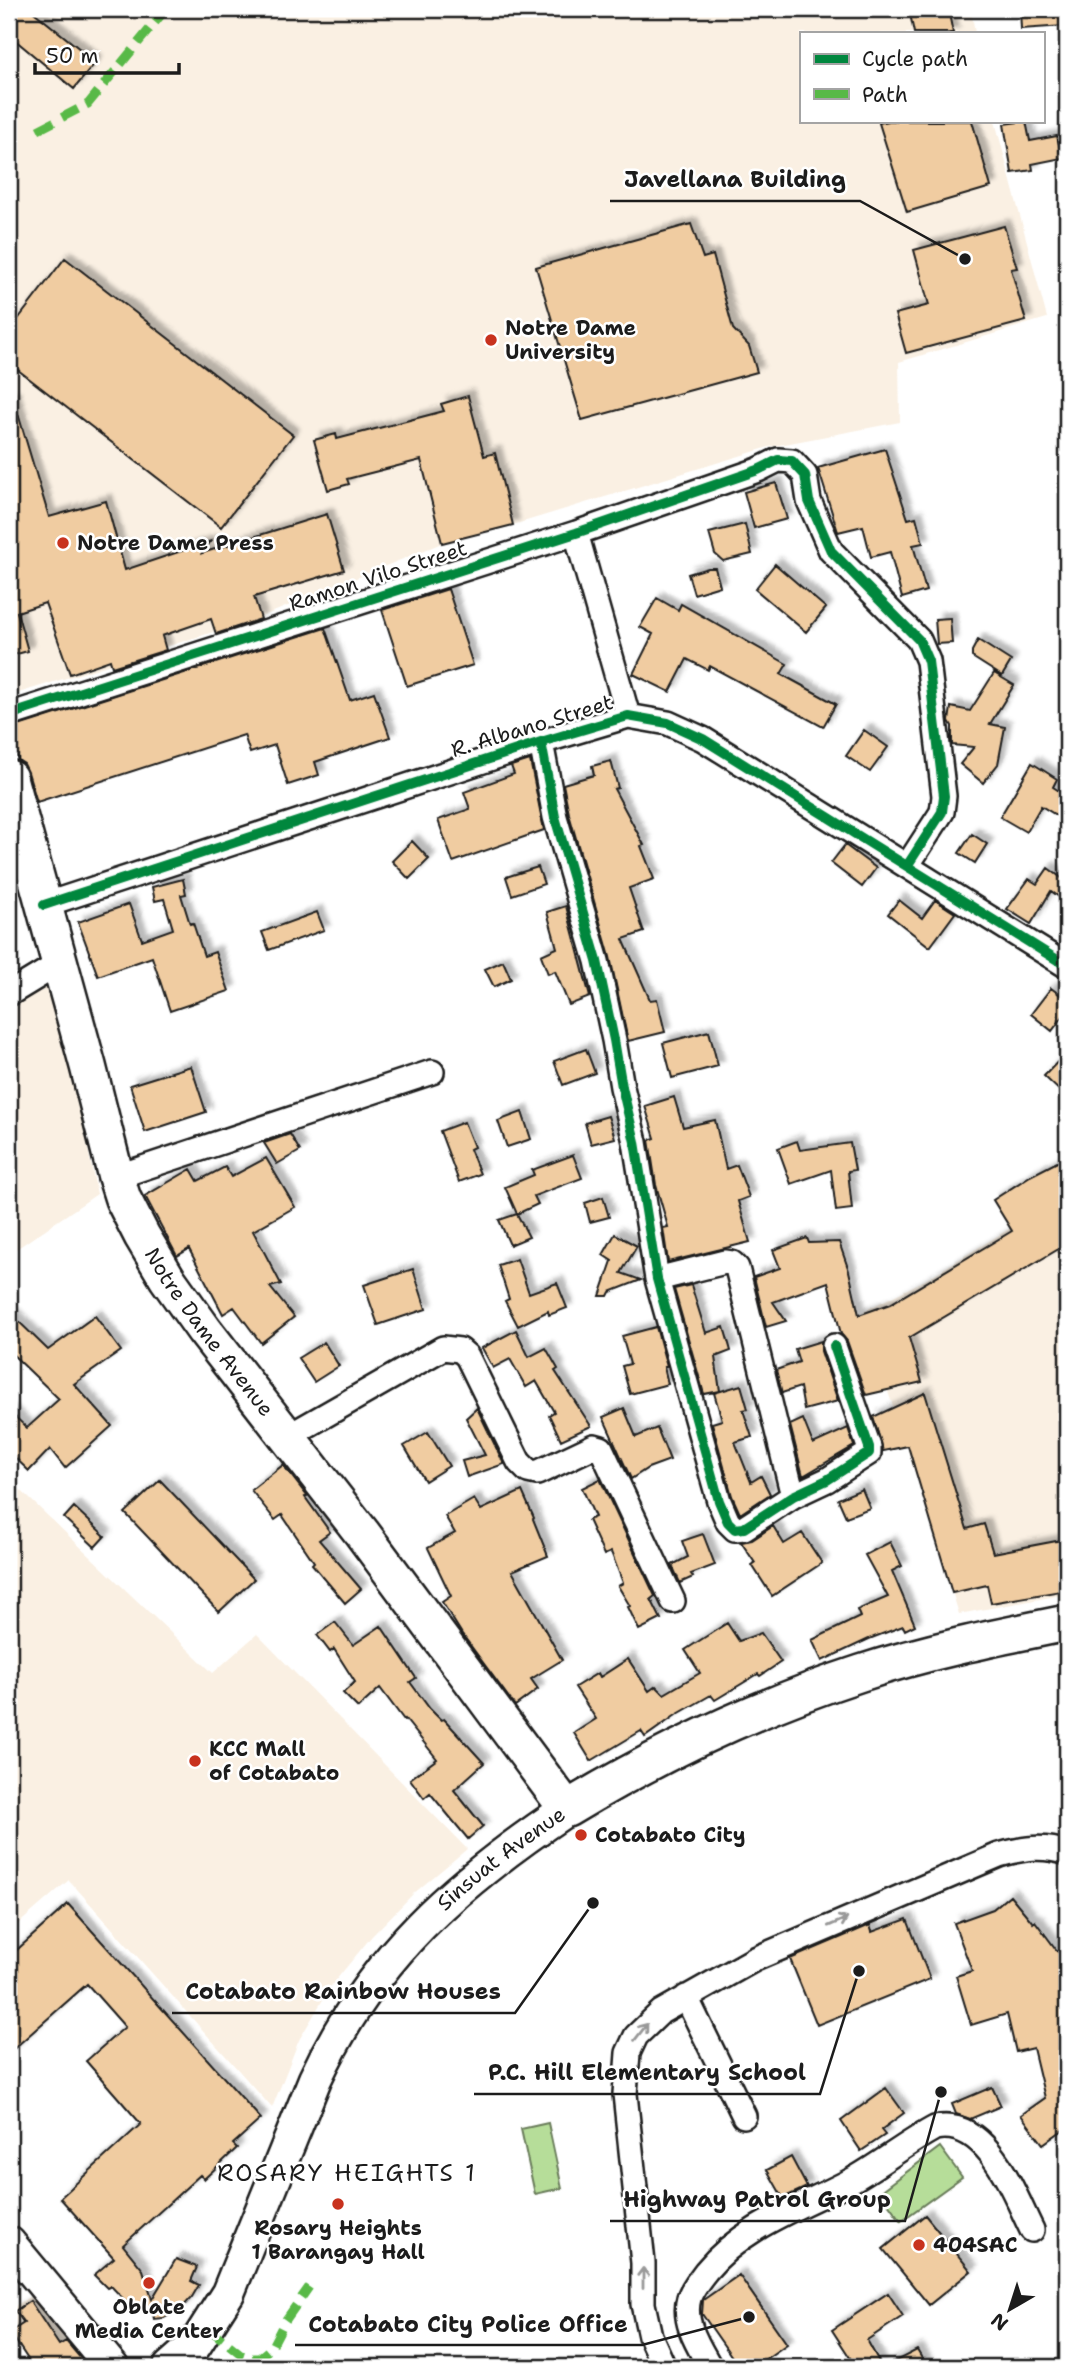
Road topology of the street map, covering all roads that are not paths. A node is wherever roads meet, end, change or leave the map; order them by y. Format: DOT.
graph roads {
  1 [pos="576,533"];
  2 [pos="9,715"];
  3 [pos="628,716"];
  4 [pos="541,742"];
  5 [pos="9,778"];
  6 [pos="15,825"];
  7 [pos="907,866"];
  8 [pos="44,905"];
  9 [pos="60,963"];
  10 [pos="1067,966"];
  11 [pos="9,994"];
  12 [pos="432,1072"];
  13 [pos="116,1177"];
  14 [pos="657,1279"];
  15 [pos="834,1346"];
  16 [pos="287,1437"];
  17 [pos="793,1496"];
  18 [pos="673,1601"];
  19 [pos="1067,1623"];
  20 [pos="566,1809"];
  21 [pos="1067,1853"];
  22 [pos="686,1997"];
  23 [pos="744,2116"];
  24 [pos="1032,2230"];
  25 [pos="9,2243"];
  26 [pos="112,2367"];
  27 [pos="170,2367"];
  28 [pos="664,2367"];
  29 [pos="710,2367"];
  1 -- 2 [label="street, Ramon Vilo Street"];
  1 -- 3 [label="street"];
  1 -- 7 [label="street, Ramon Vilo Street"];
  3 -- 4 [label="street, R. Albano Street"];
  3 -- 7 [label="street, R. Albano Street"];
  4 -- 8 [label="street, R. Albano Street"];
  4 -- 14 [label="street"];
  5 -- 6 [label="main road, Notre Dame Avenue"];
  6 -- 8 [label="main road, Notre Dame Avenue"];
  7 -- 10 [label="street, R. Albano Street"];
  8 -- 9 [label="main road, Notre Dame Avenue"];
  9 -- 11 [label="street"];
  9 -- 13 [label="main road, Notre Dame Avenue"];
  12 -- 13 [label="street"];
  13 -- 16 [label="main road, Notre Dame Avenue"];
  14 -- 17 [label="street"];
  14 -- 17 [label="street"];
  15 -- 17 [label="street"];
  16 -- 18 [label="street"];
  16 -- 20 [label="main road, Notre Dame Avenue"];
  19 -- 20 [label="main road, Sinsuat Avenue"];
  20 -- 27 [label="main road, Sinsuat Avenue"];
  22 -- 21 [label="street, one-way"];
  22 -- 23 [label="street"];
  28 -- 22 [label="street, one-way"];
  24 -- 29 [label="street"];
  25 -- 26 [label="main road"];
}
